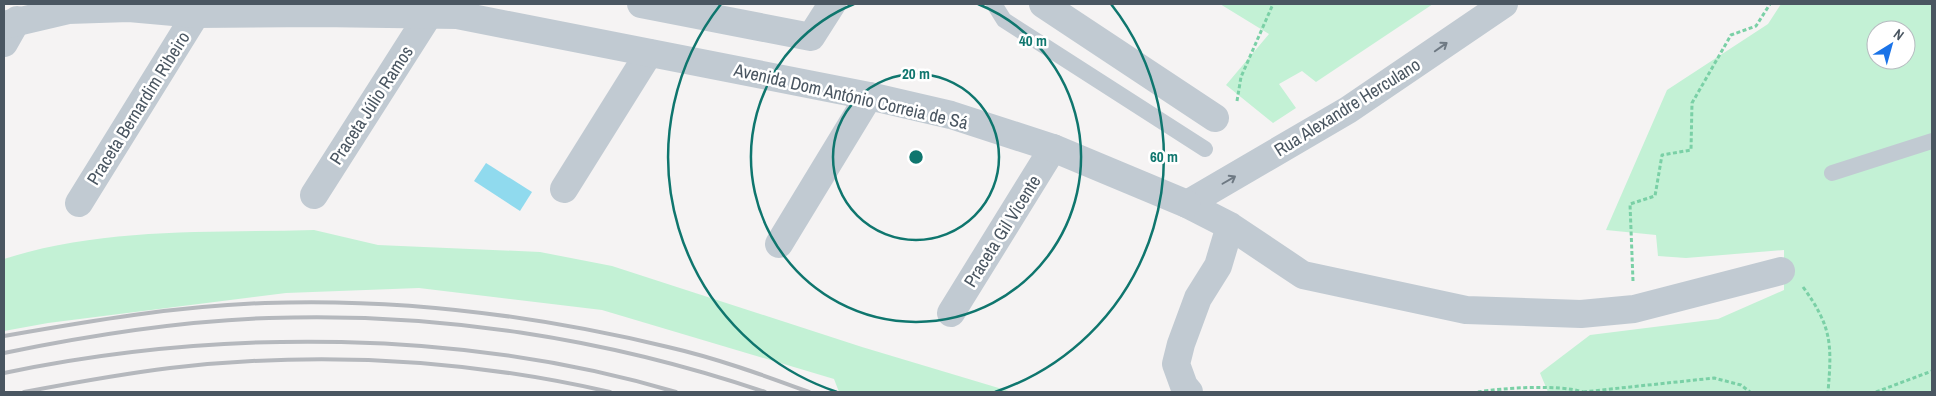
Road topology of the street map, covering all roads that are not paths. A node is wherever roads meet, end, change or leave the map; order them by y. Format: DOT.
graph roads {
  1 [pos="641,4"];
  2 [pos="832,4"];
  3 [pos="994,4"];
  4 [pos="1043,4"];
  5 [pos="1504,4"];
  6 [pos="73,7"];
  7 [pos="315,8"];
  8 [pos="193,9"];
  9 [pos="460,10"];
  10 [pos="428,16"];
  11 [pos="8,29"];
  12 [pos="649,53"];
  13 [pos="869,96"];
  14 [pos="1215,118"];
  15 [pos="1932,142"];
  16 [pos="1053,148"];
  17 [pos="1205,149"];
  18 [pos="1832,174"];
  19 [pos="564,188"];
  20 [pos="314,195"];
  21 [pos="79,203"];
  22 [pos="1187,204"];
  23 [pos="1230,226"];
  24 [pos="779,244"];
  25 [pos="1781,271"];
  26 [pos="950,313"];
  27 [pos="1189,392"];
  1 -- 2 [label="street"];
  3 -- 17 [label="lane"];
  4 -- 14 [label="street"];
  22 -- 5 [label="street, Rua Alexandre Herculano, one-way"];
  6 -- 8 [label="street, Avenida Dom António Correia de Sá"];
  6 -- 11 [label="street, Avenida Dom António Correia de Sá"];
  7 -- 8 [label="street, Avenida Dom António Correia de Sá"];
  7 -- 10 [label="street, Avenida Dom António Correia de Sá"];
  8 -- 21 [label="street, Praceta Bernardim Ribeiro"];
  9 -- 10 [label="street, Avenida Dom António Correia de Sá"];
  9 -- 12 [label="street, Avenida Dom António Correia de Sá"];
  10 -- 20 [label="street, Praceta Júlio Ramos"];
  12 -- 13 [label="street, Avenida Dom António Correia de Sá"];
  12 -- 19 [label="street"];
  13 -- 16 [label="street, Avenida Dom António Correia de Sá"];
  13 -- 24 [label="street"];
  15 -- 18 [label="lane"];
  16 -- 22 [label="street, Avenida Dom António Correia de Sá"];
  16 -- 26 [label="street, Praceta Gil Vicente"];
  22 -- 23 [label="street, Avenida Dom António Correia de Sá"];
  23 -- 25 [label="street, Avenida Dom António Correia de Sá"];
  23 -- 27 [label="street"];
}
